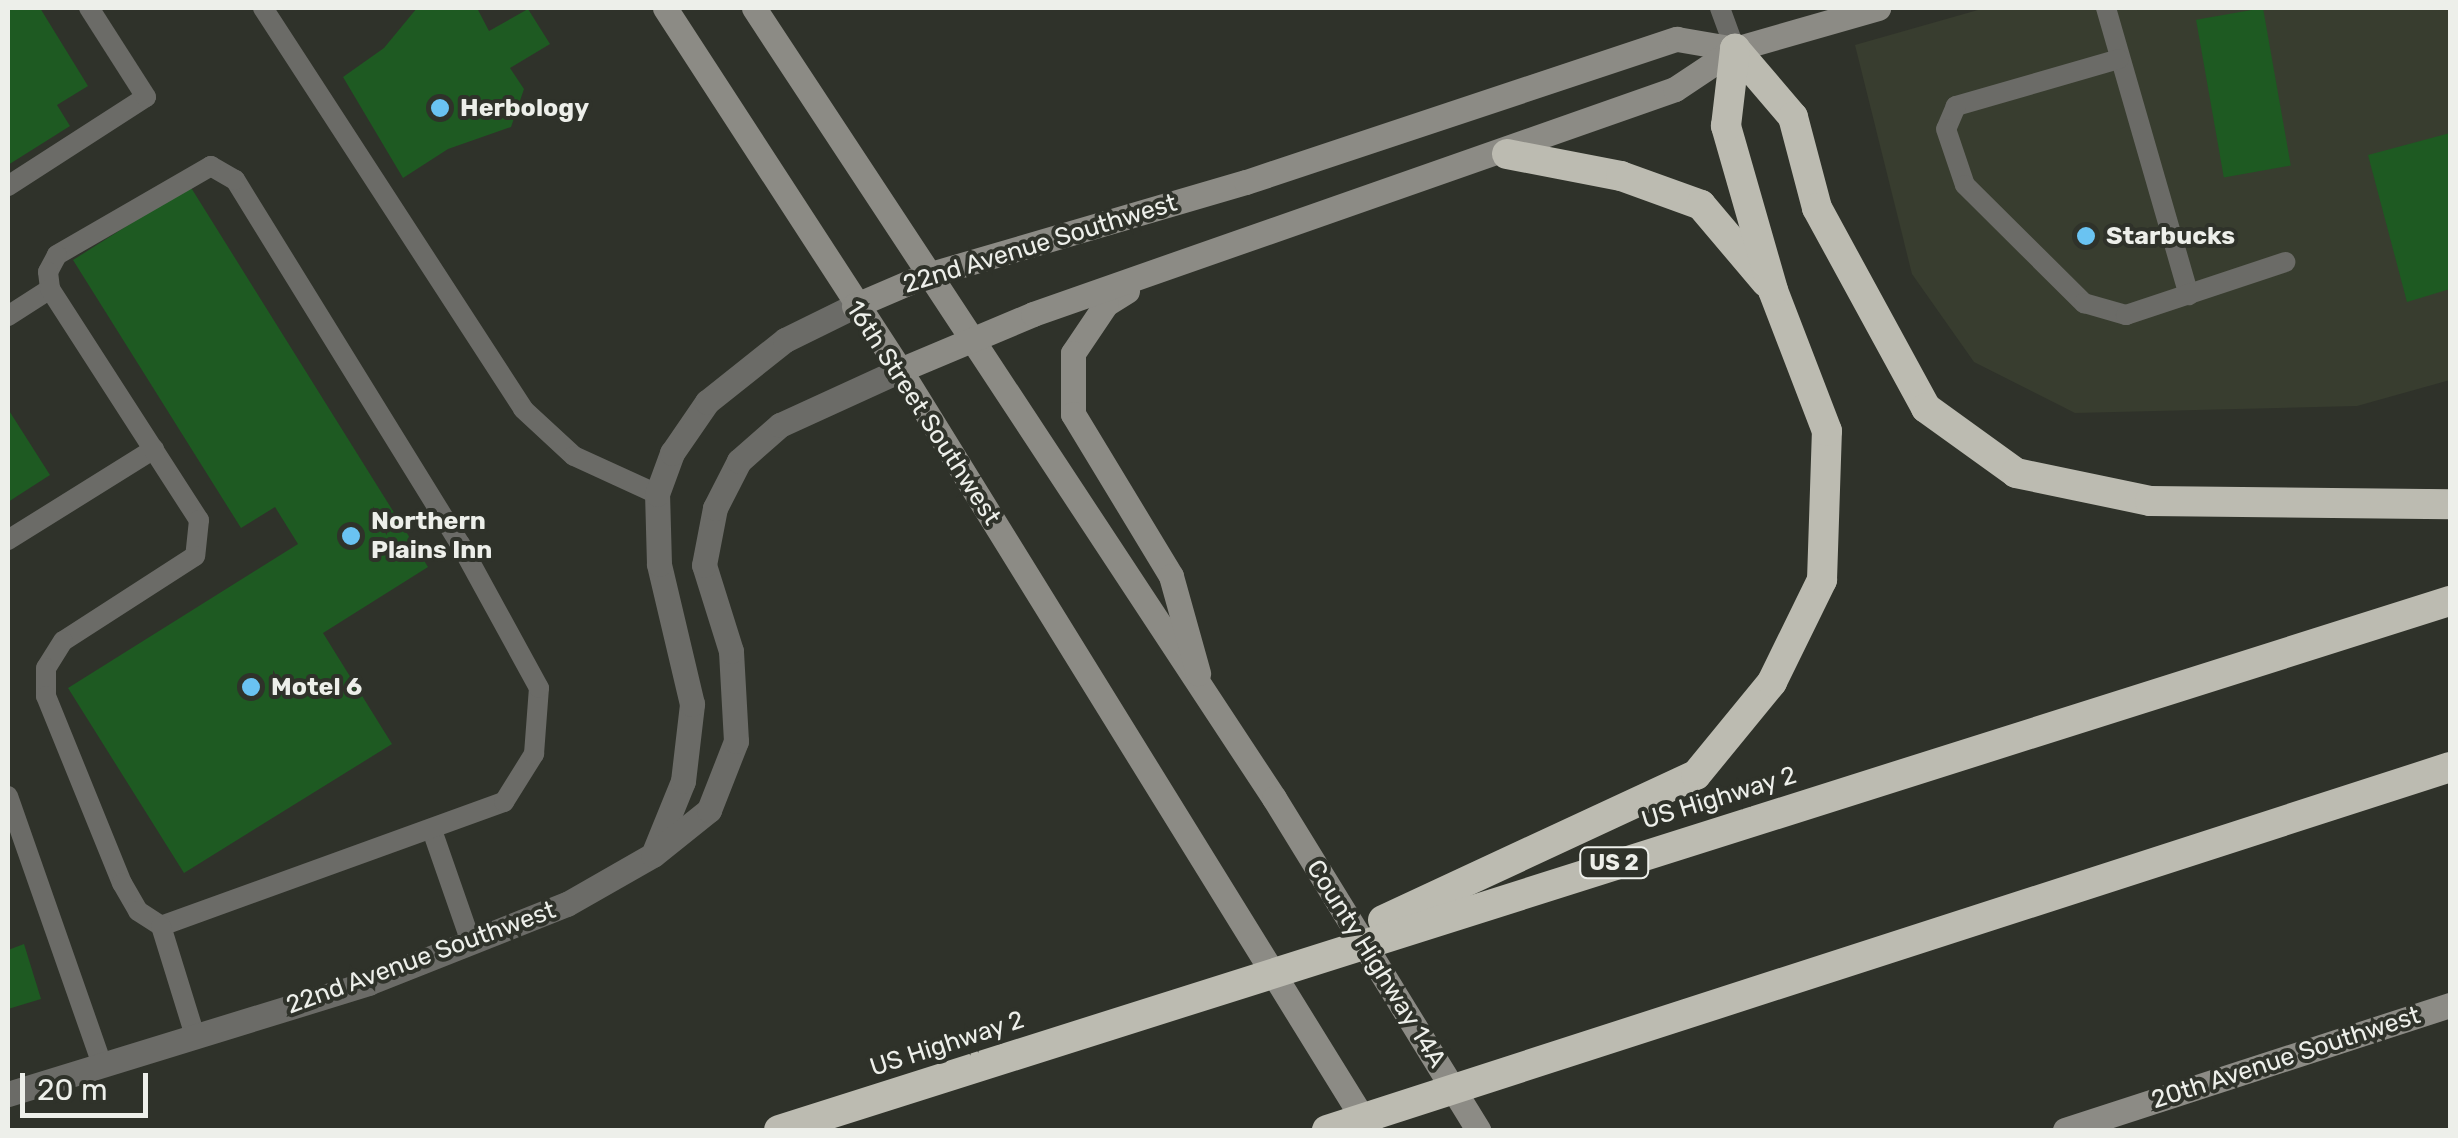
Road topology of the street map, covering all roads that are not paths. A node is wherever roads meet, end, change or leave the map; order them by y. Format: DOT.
graph roads {
  1 [pos="89,8"];
  2 [pos="265,8"];
  3 [pos="665,8"];
  4 [pos="754,8"];
  5 [pos="1720,8"];
  6 [pos="1878,8"];
  7 [pos="2106,8"];
  8 [pos="1735,49"];
  9 [pos="2118,59"];
  10 [pos="1507,154"];
  11 [pos="8,186"];
  12 [pos="2285,262"];
  13 [pos="1154,275"];
  14 [pos="924,276"];
  15 [pos="50,290"];
  16 [pos="1773,290"];
  17 [pos="2188,295"];
  18 [pos="854,306"];
  19 [pos="8,316"];
  20 [pos="968,344"];
  21 [pos="900,370"];
  22 [pos="154,449"];
  23 [pos="657,494"];
  24 [pos="2450,504"];
  25 [pos="8,540"];
  26 [pos="2450,601"];
  27 [pos="1203,692"];
  28 [pos="2450,767"];
  29 [pos="8,796"];
  30 [pos="433,833"];
  31 [pos="654,855"];
  32 [pos="161,926"];
  33 [pos="471,942"];
  34 [pos="1298,962"];
  35 [pos="2450,1006"];
  36 [pos="195,1036"];
  37 [pos="102,1065"];
  38 [pos="8,1094"];
  39 [pos="779,1130"];
  40 [pos="1327,1130"];
  41 [pos="1370,1130"];
  42 [pos="1478,1130"];
  43 [pos="2064,1130"];
  1 -- 11 [label="lane"];
  2 -- 23 [label="lane"];
  3 -- 18 [label="main road, 16th Street Southwest"];
  4 -- 14 [label="main road"];
  5 -- 8 [label="lane"];
  6 -- 8 [label="main road, 22nd Avenue Southwest"];
  7 -- 9 [label="lane"];
  8 -- 10 [label="main road, 22nd Avenue Southwest"];
  8 -- 14 [label="main road, 22nd Avenue Southwest"];
  8 -- 16 [label="highway"];
  8 -- 24 [label="highway"];
  9 -- 17 [label="lane"];
  9 -- 17 [label="lane"];
  10 -- 13 [label="main road, 22nd Avenue Southwest"];
  10 -- 16 [label="highway"];
  12 -- 17 [label="lane"];
  13 -- 20 [label="main road, 22nd Avenue Southwest"];
  13 -- 27 [label="main road"];
  14 -- 18 [label="main road, 22nd Avenue Southwest"];
  14 -- 20 [label="main road"];
  15 -- 19 [label="lane"];
  15 -- 22 [label="lane"];
  15 -- 30 [label="lane"];
  16 -- 34 [label="highway"];
  18 -- 21 [label="main road, 16th Street Southwest"];
  18 -- 23 [label="street, 22nd Avenue Southwest"];
  20 -- 21 [label="main road, 22nd Avenue Southwest"];
  20 -- 27 [label="main road"];
  21 -- 31 [label="street, 22nd Avenue Southwest"];
  21 -- 41 [label="main road, 16th Street Southwest"];
  22 -- 25 [label="lane"];
  22 -- 32 [label="lane"];
  23 -- 31 [label="street, 22nd Avenue Southwest"];
  26 -- 34 [label="highway, US Highway 2 / US 2"];
  27 -- 42 [label="main road, County Highway 14A"];
  28 -- 40 [label="highway"];
  29 -- 37 [label="lane"];
  30 -- 32 [label="lane"];
  30 -- 33 [label="lane"];
  31 -- 33 [label="street, 22nd Avenue Southwest"];
  32 -- 36 [label="lane"];
  33 -- 36 [label="street, 22nd Avenue Southwest"];
  34 -- 39 [label="highway, US Highway 2 / US 2"];
  35 -- 43 [label="main road, 20th Avenue Southwest"];
  36 -- 37 [label="street, 22nd Avenue Southwest"];
  37 -- 38 [label="street, 22nd Avenue Southwest"];
}
